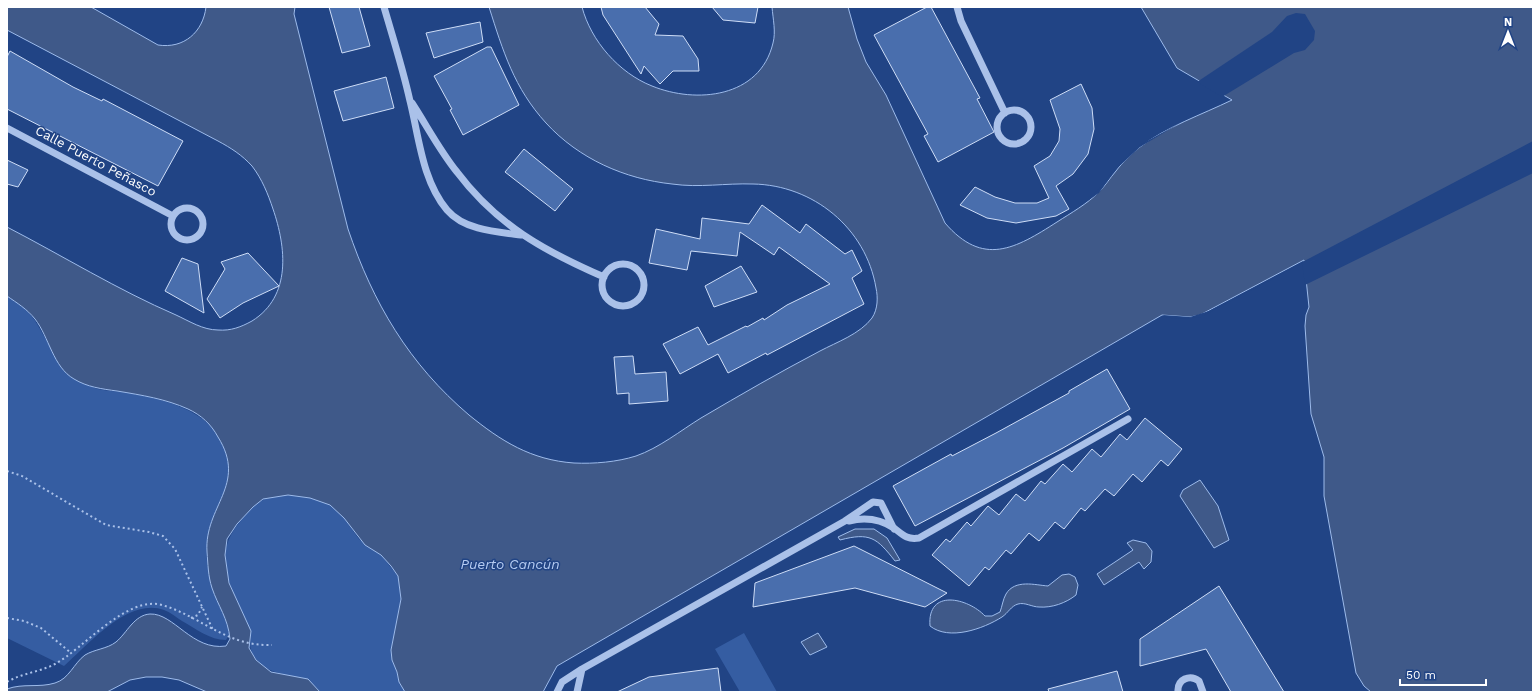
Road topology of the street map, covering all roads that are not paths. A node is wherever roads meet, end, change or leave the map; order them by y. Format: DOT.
graph roads {
  1 [pos="384,7"];
  2 [pos="957,7"];
  3 [pos="410,102"];
  4 [pos="1005,112"];
  5 [pos="7,128"];
  6 [pos="173,216"];
  7 [pos="520,235"];
  8 [pos="604,277"];
  9 [pos="1128,419"];
  10 [pos="884,509"];
  11 [pos="876,520"];
  12 [pos="845,521"];
  13 [pos="894,528"];
  14 [pos="582,669"];
  15 [pos="557,692"];
  16 [pos="577,692"];
  17 [pos="1178,692"];
  18 [pos="1203,692"];
  1 -- 3 [label="street"];
  2 -- 4 [label="street"];
  3 -- 7 [label="street"];
  3 -- 7 [label="street"];
  4 -- 4 [label="street"];
  5 -- 6 [label="street, Calle Puerto Peñasco"];
  6 -- 6 [label="street"];
  7 -- 8 [label="street"];
  8 -- 8 [label="street"];
  9 -- 13 [label="street"];
  10 -- 11 [label="street"];
  10 -- 12 [label="street"];
  10 -- 13 [label="street"];
  11 -- 12 [label="street"];
  11 -- 13 [label="street"];
  12 -- 14 [label="street"];
  14 -- 15 [label="street"];
  14 -- 16 [label="street"];
  17 -- 18 [label="street"];
}
